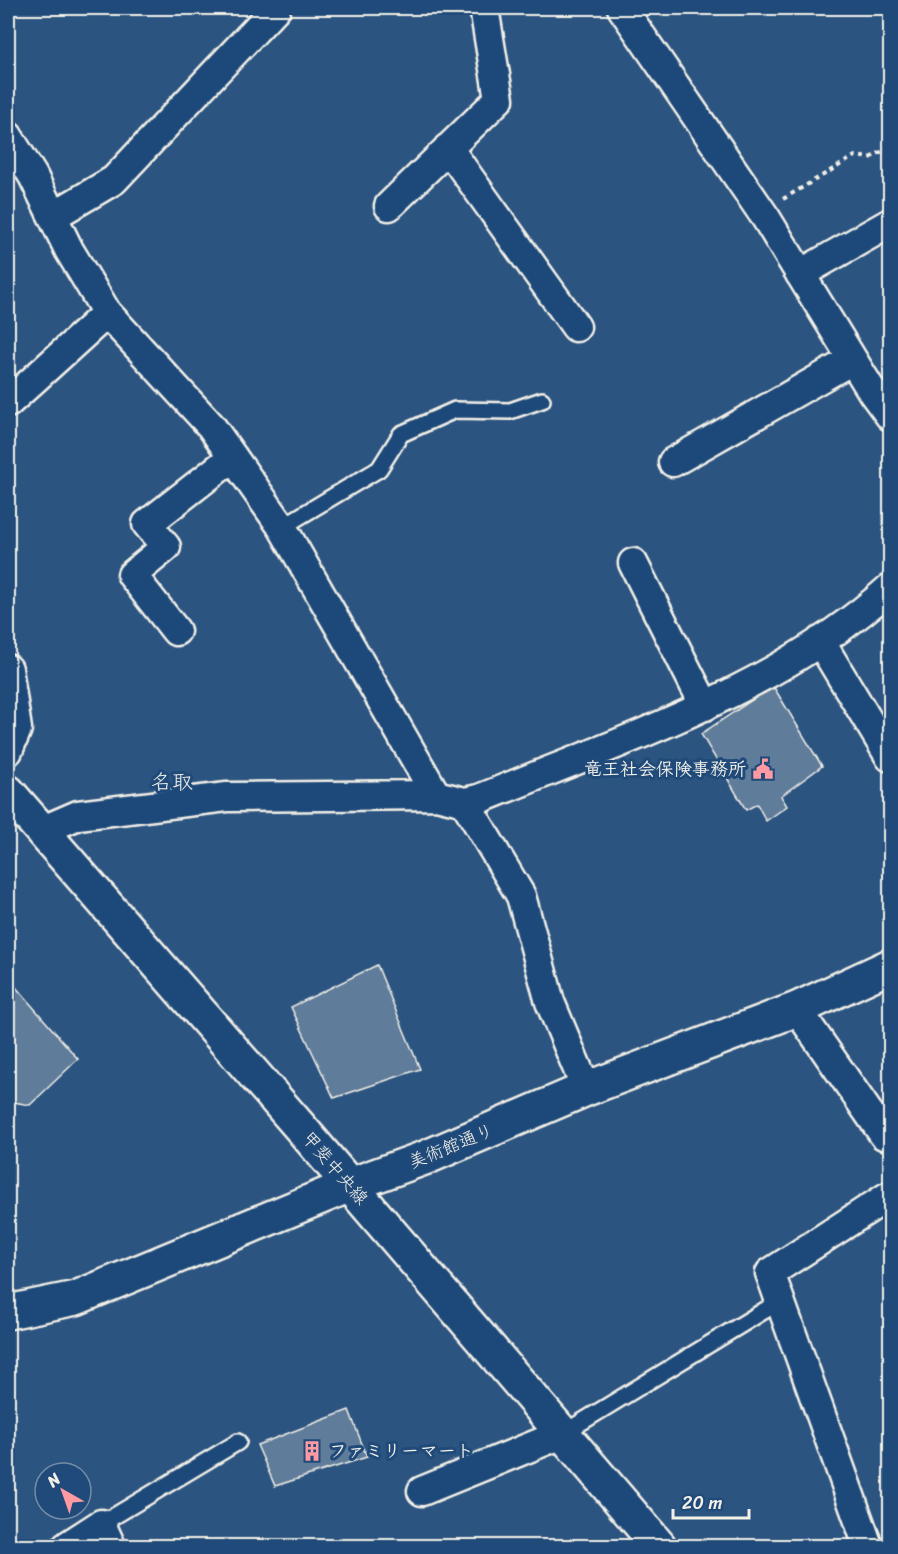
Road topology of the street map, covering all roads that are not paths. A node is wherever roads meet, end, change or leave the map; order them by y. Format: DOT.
graph roads {
  1 [pos="276,8"];
  2 [pos="484,8"];
  3 [pos="622,8"];
  4 [pos="8,136"];
  5 [pos="448,148"];
  6 [pos="389,206"];
  7 [pos="53,216"];
  8 [pos="891,223"];
  9 [pos="800,274"];
  10 [pos="107,313"];
  11 [pos="576,327"];
  12 [pos="852,360"];
  13 [pos="542,400"];
  14 [pos="8,403"];
  15 [pos="891,416"];
  16 [pos="233,457"];
  17 [pos="673,462"];
  18 [pos="282,527"];
  19 [pos="633,563"];
  20 [pos="891,588"];
  21 [pos="176,631"];
  22 [pos="820,641"];
  23 [pos="8,669"];
  24 [pos="705,706"];
  25 [pos="8,750"];
  26 [pos="891,758"];
  27 [pos="436,795"];
  28 [pos="465,802"];
  29 [pos="11,805"];
  30 [pos="41,831"];
  31 [pos="891,966"];
  32 [pos="797,1009"];
  33 [pos="586,1089"];
  34 [pos="891,1131"];
  35 [pos="350,1185"];
  36 [pos="886,1197"];
  37 [pos="780,1301"];
  38 [pos="8,1312"];
  39 [pos="562,1434"];
  40 [pos="238,1442"];
  41 [pos="422,1491"];
  42 [pos="106,1535"];
  43 [pos="67,1546"];
  44 [pos="659,1546"];
  45 [pos="868,1546"];
  1 -- 7 [label="street"];
  2 -- 5 [label="street"];
  3 -- 9 [label="street"];
  4 -- 7 [label="street"];
  5 -- 6 [label="street"];
  5 -- 11 [label="street"];
  7 -- 10 [label="street"];
  8 -- 9 [label="street"];
  9 -- 12 [label="street"];
  10 -- 14 [label="street"];
  10 -- 16 [label="street"];
  12 -- 15 [label="street"];
  12 -- 17 [label="street"];
  13 -- 18 [label="lane"];
  16 -- 18 [label="street"];
  16 -- 21 [label="street"];
  18 -- 27 [label="street"];
  19 -- 24 [label="street"];
  20 -- 22 [label="street"];
  22 -- 24 [label="street"];
  22 -- 26 [label="street"];
  23 -- 25 [label="street"];
  24 -- 28 [label="street"];
  27 -- 28 [label="street"];
  27 -- 30 [label="street"];
  28 -- 33 [label="street"];
  29 -- 30 [label="main road, 甲斐中央線"];
  30 -- 35 [label="main road, 甲斐中央線"];
  31 -- 32 [label="main road, 美術館通り"];
  32 -- 33 [label="main road, 美術館通り"];
  32 -- 34 [label="street"];
  33 -- 35 [label="main road, 美術館通り"];
  35 -- 38 [label="main road, 美術館通り"];
  35 -- 39 [label="main road, 甲斐中央線"];
  36 -- 37 [label="street"];
  37 -- 39 [label="lane"];
  37 -- 45 [label="street"];
  39 -- 41 [label="street"];
  39 -- 44 [label="main road, 甲斐中央線"];
  40 -- 42 [label="lane"];
  42 -- 43 [label="street"];
}
